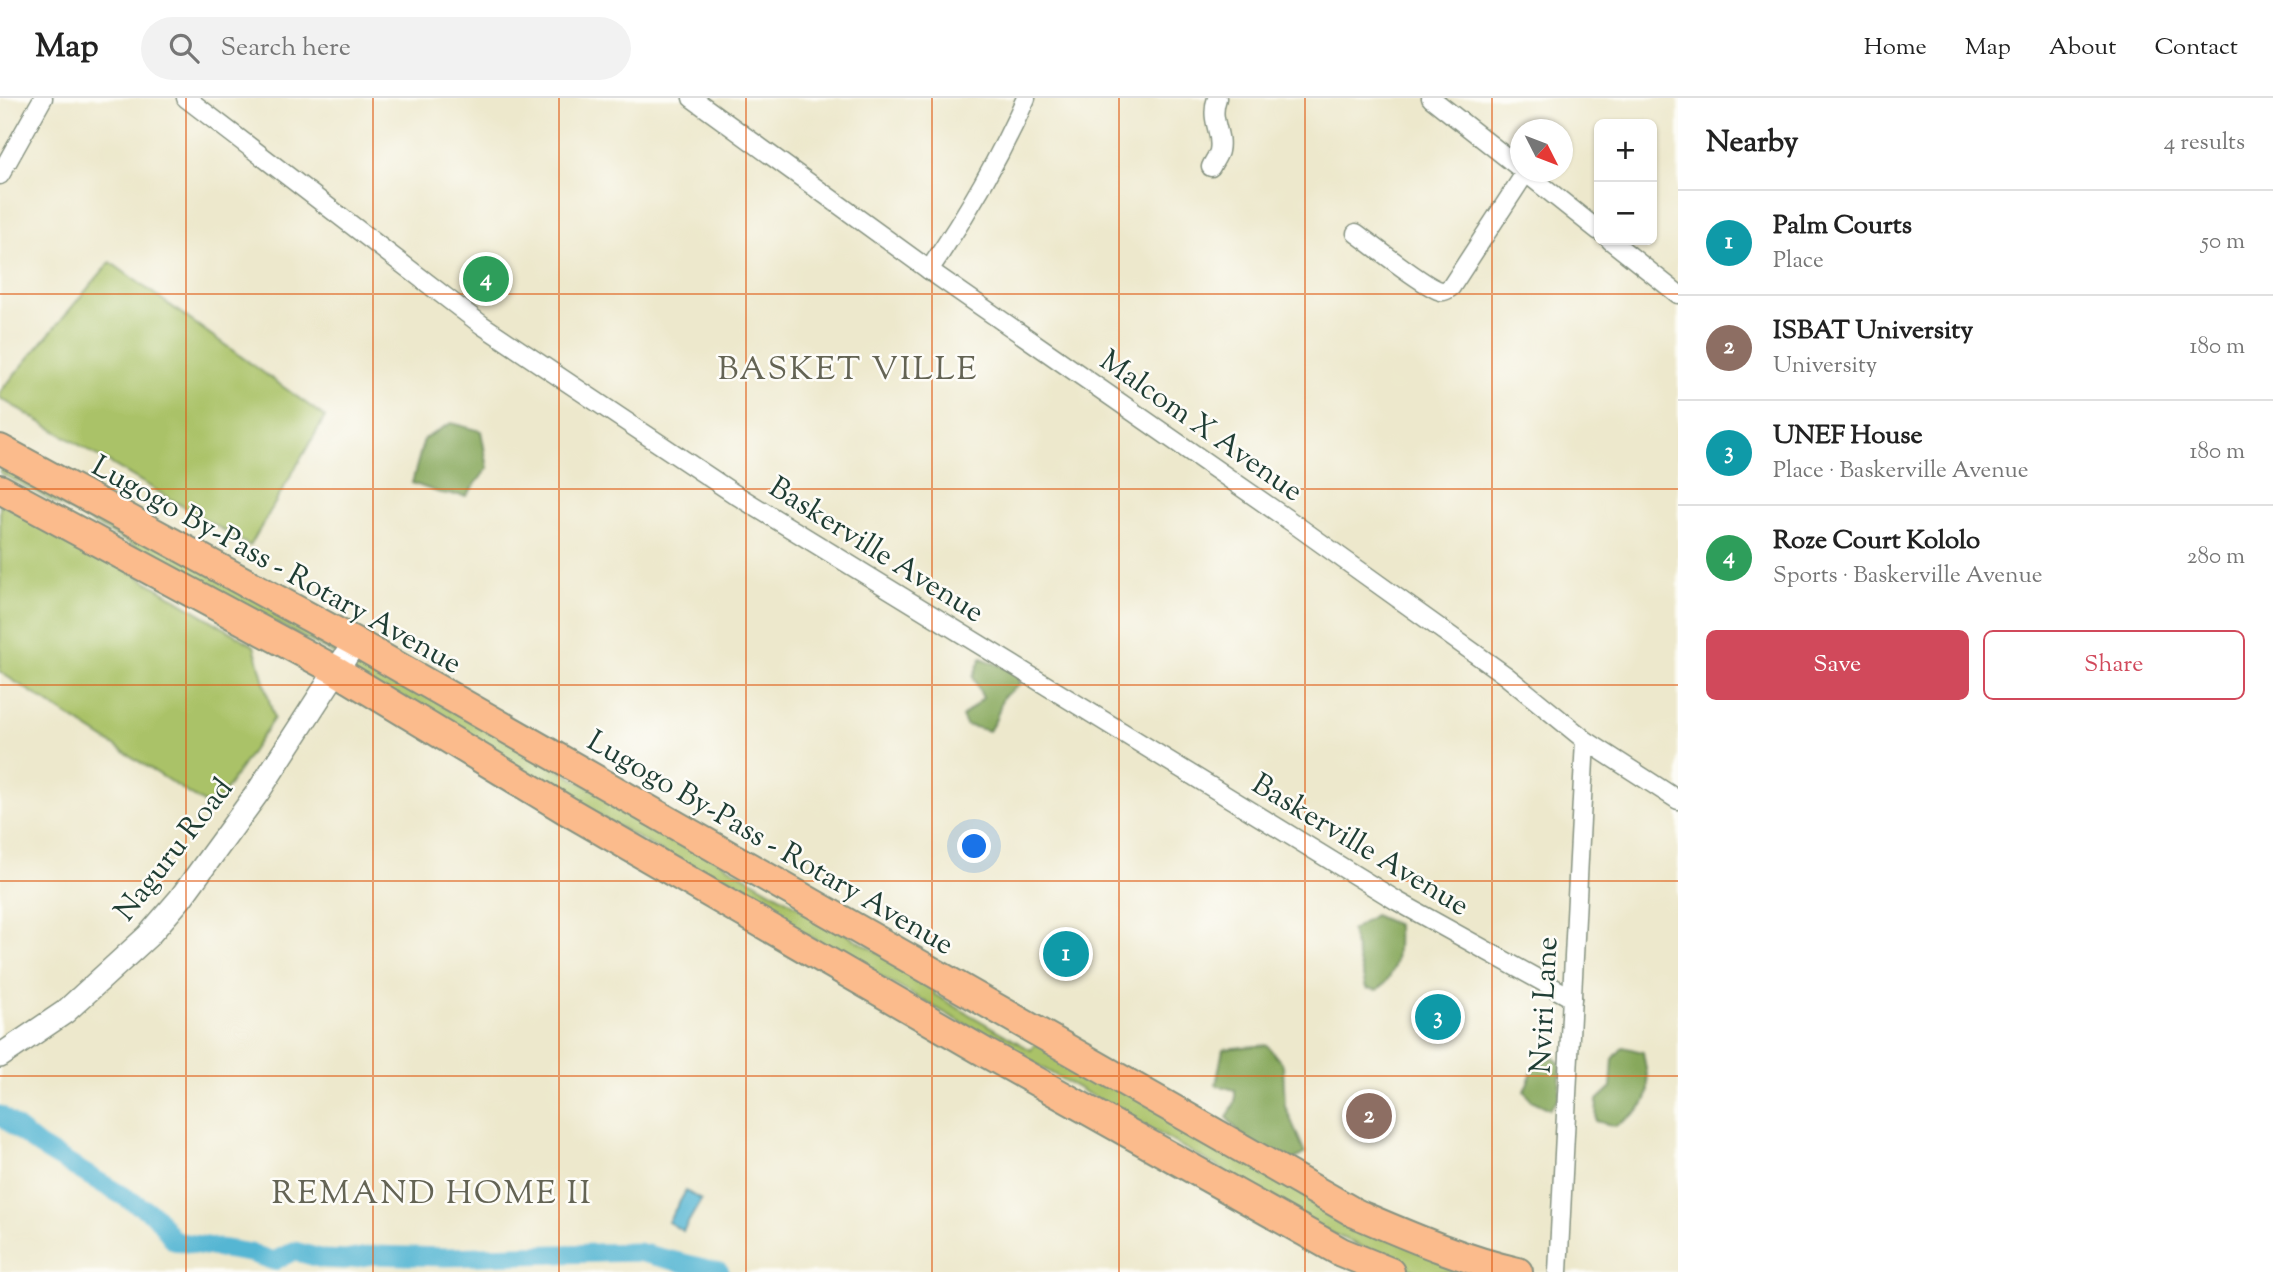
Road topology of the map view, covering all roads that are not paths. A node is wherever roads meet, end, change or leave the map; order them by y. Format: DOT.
graph roads {
  1 [pos="43,98"];
  2 [pos="186,98"];
  3 [pos="692,98"];
  4 [pos="1026,98"];
  5 [pos="1217,98"];
  6 [pos="1432,98"];
  7 [pos="1510,159"];
  8 [pos="1211,167"];
  9 [pos="0,175"];
  10 [pos="1519,182"];
  11 [pos="1538,182"];
  12 [pos="1594,227"];
  13 [pos="1356,233"];
  14 [pos="1616,245"];
  15 [pos="929,270"];
  16 [pos="1678,294"];
  17 [pos="0,449"];
  18 [pos="0,489"];
  19 [pos="355,642"];
  20 [pos="337,671"];
  21 [pos="1585,740"];
  22 [pos="1678,800"];
  23 [pos="1572,998"];
  24 [pos="0,1056"];
  25 [pos="1390,1272"];
  26 [pos="1518,1272"];
  27 [pos="1558,1272"];
  1 -- 9 [label="street"];
  2 -- 23 [label="street, Baskerville Avenue"];
  3 -- 15 [label="street, Malcom X Avenue"];
  4 -- 15 [label="street"];
  5 -- 8 [label="street"];
  6 -- 7 [label="street"];
  10 -- 13 [label="street"];
  11 -- 12 [label="street"];
  14 -- 16 [label="street"];
  15 -- 21 [label="street, Malcom X Avenue"];
  17 -- 19 [label="main road, Lugogo By-Pass - Rotary Avenue"];
  18 -- 20 [label="main road"];
  19 -- 20 [label="street, Naguru Road"];
  19 -- 26 [label="main road, Lugogo By-Pass - Rotary Avenue"];
  20 -- 24 [label="street, Naguru Road"];
  20 -- 25 [label="main road"];
  21 -- 22 [label="street, Malcom X Avenue"];
  21 -- 23 [label="street, Nviri Lane"];
  23 -- 27 [label="street, Nviri Lane"];
}
